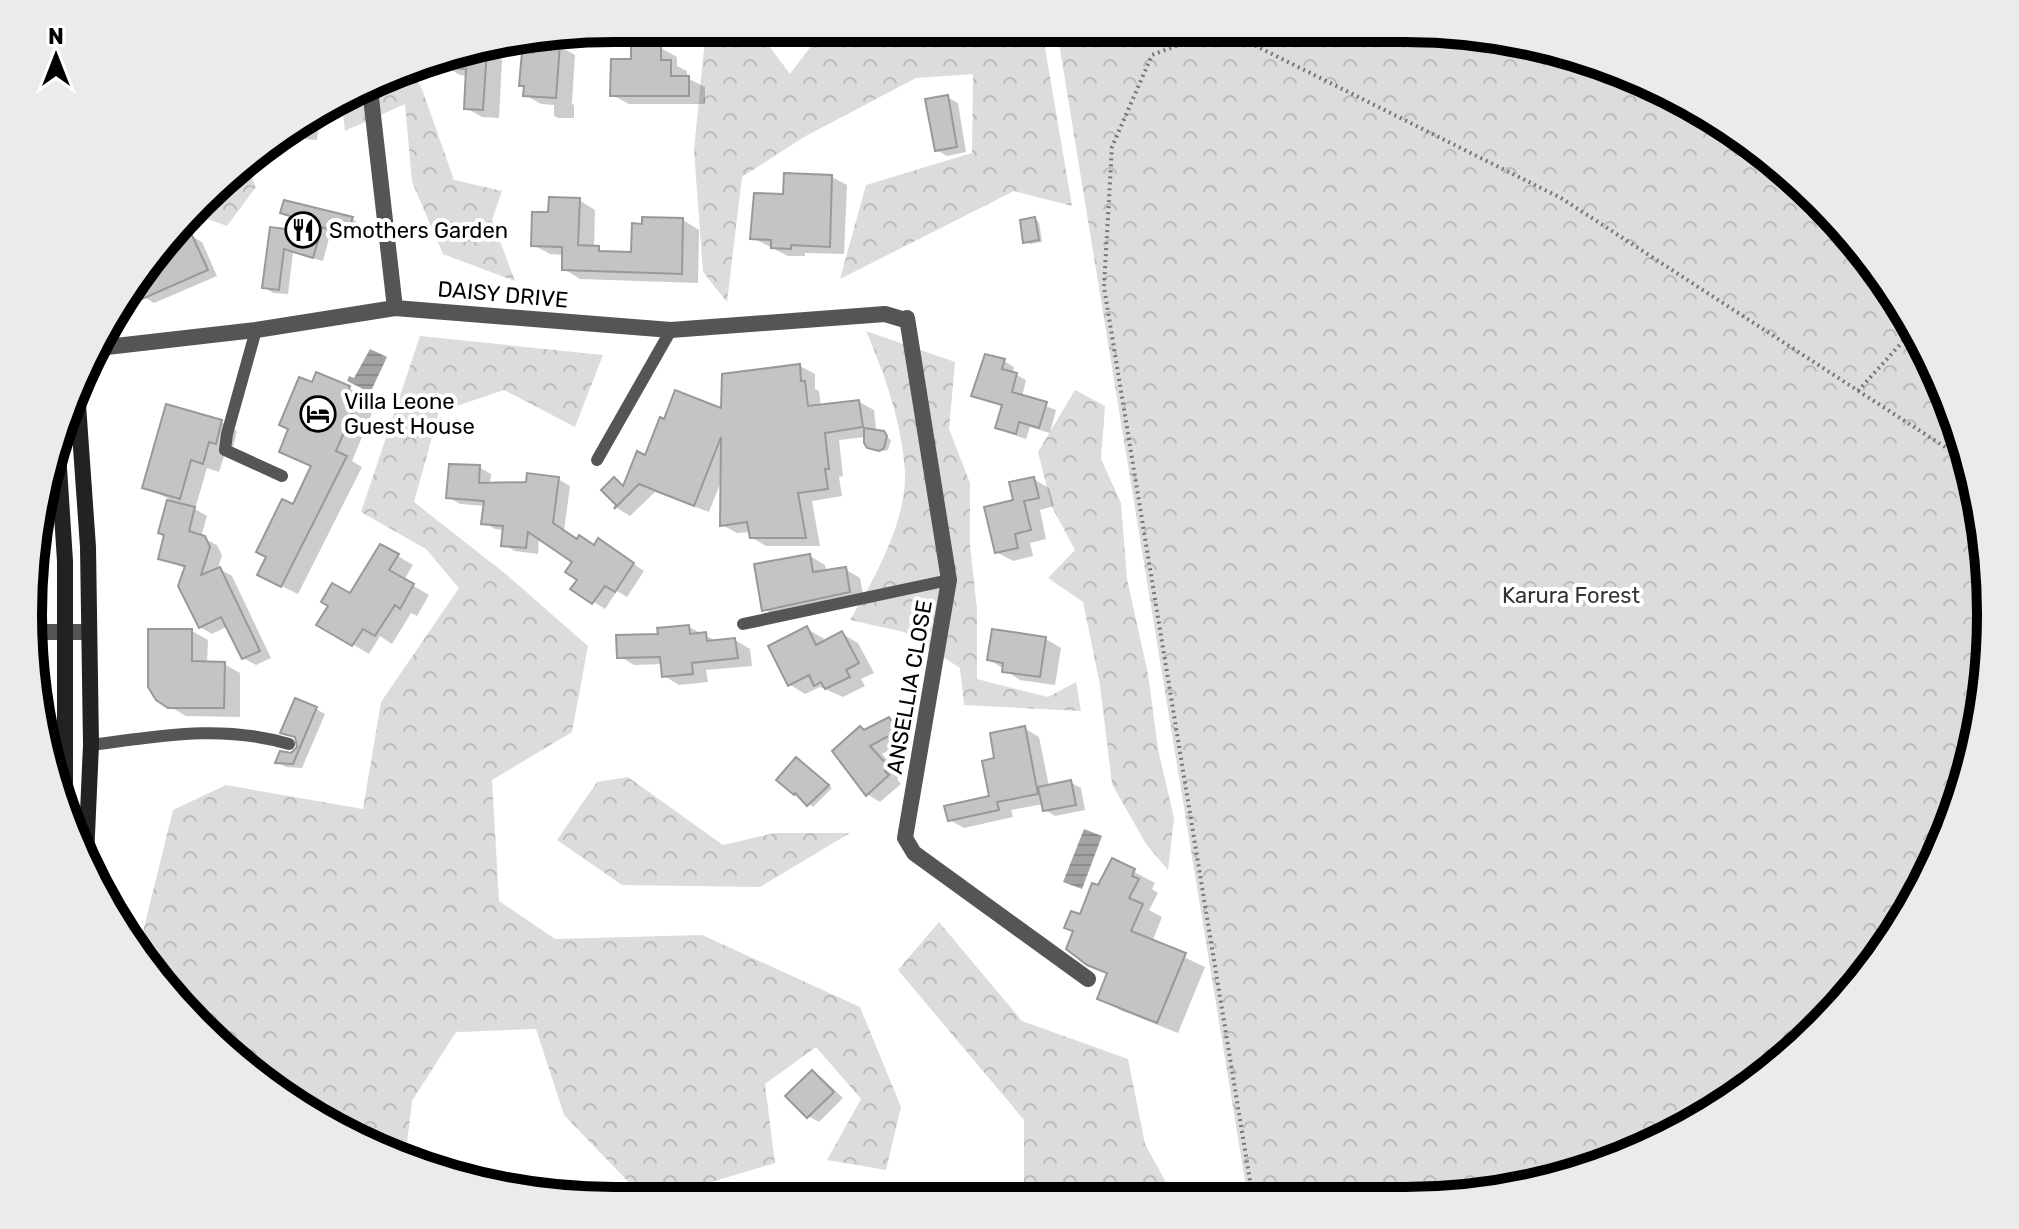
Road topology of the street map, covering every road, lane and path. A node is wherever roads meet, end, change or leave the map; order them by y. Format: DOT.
graph roads {
  1 [pos="1187,42"];
  2 [pos="1248,42"];
  3 [pos="371,97"];
  4 [pos="395,308"];
  5 [pos="905,320"];
  6 [pos="256,330"];
  7 [pos="671,330"];
  8 [pos="1906,338"];
  9 [pos="109,347"];
  10 [pos="1858,391"];
  11 [pos="79,413"];
  12 [pos="1953,452"];
  13 [pos="597,460"];
  14 [pos="60,476"];
  15 [pos="282,476"];
  16 [pos="949,580"];
  17 [pos="743,624"];
  18 [pos="42,632"];
  19 [pos="65,632"];
  20 [pos="89,632"];
  21 [pos="289,744"];
  22 [pos="91,745"];
  23 [pos="65,774"];
  24 [pos="87,836"];
  25 [pos="1088,979"];
  26 [pos="1251,1187"];
  1 -- 26 [label="path"];
  2 -- 10 [label="path"];
  3 -- 4 [label="street"];
  4 -- 6 [label="street, DAISY DRIVE"];
  4 -- 7 [label="street, DAISY DRIVE"];
  5 -- 7 [label="street, DAISY DRIVE"];
  5 -- 16 [label="street, ANSELLIA CLOSE"];
  6 -- 9 [label="street, DAISY DRIVE"];
  6 -- 15 [label="lane"];
  7 -- 13 [label="lane"];
  8 -- 10 [label="path"];
  10 -- 12 [label="path"];
  11 -- 20 [label="street"];
  14 -- 19 [label="street"];
  16 -- 17 [label="lane"];
  16 -- 25 [label="street, ANSELLIA CLOSE"];
  18 -- 19 [label="street"];
  19 -- 20 [label="street"];
  19 -- 23 [label="street"];
  20 -- 22 [label="street"];
  21 -- 22 [label="lane"];
  22 -- 24 [label="street"];
}
